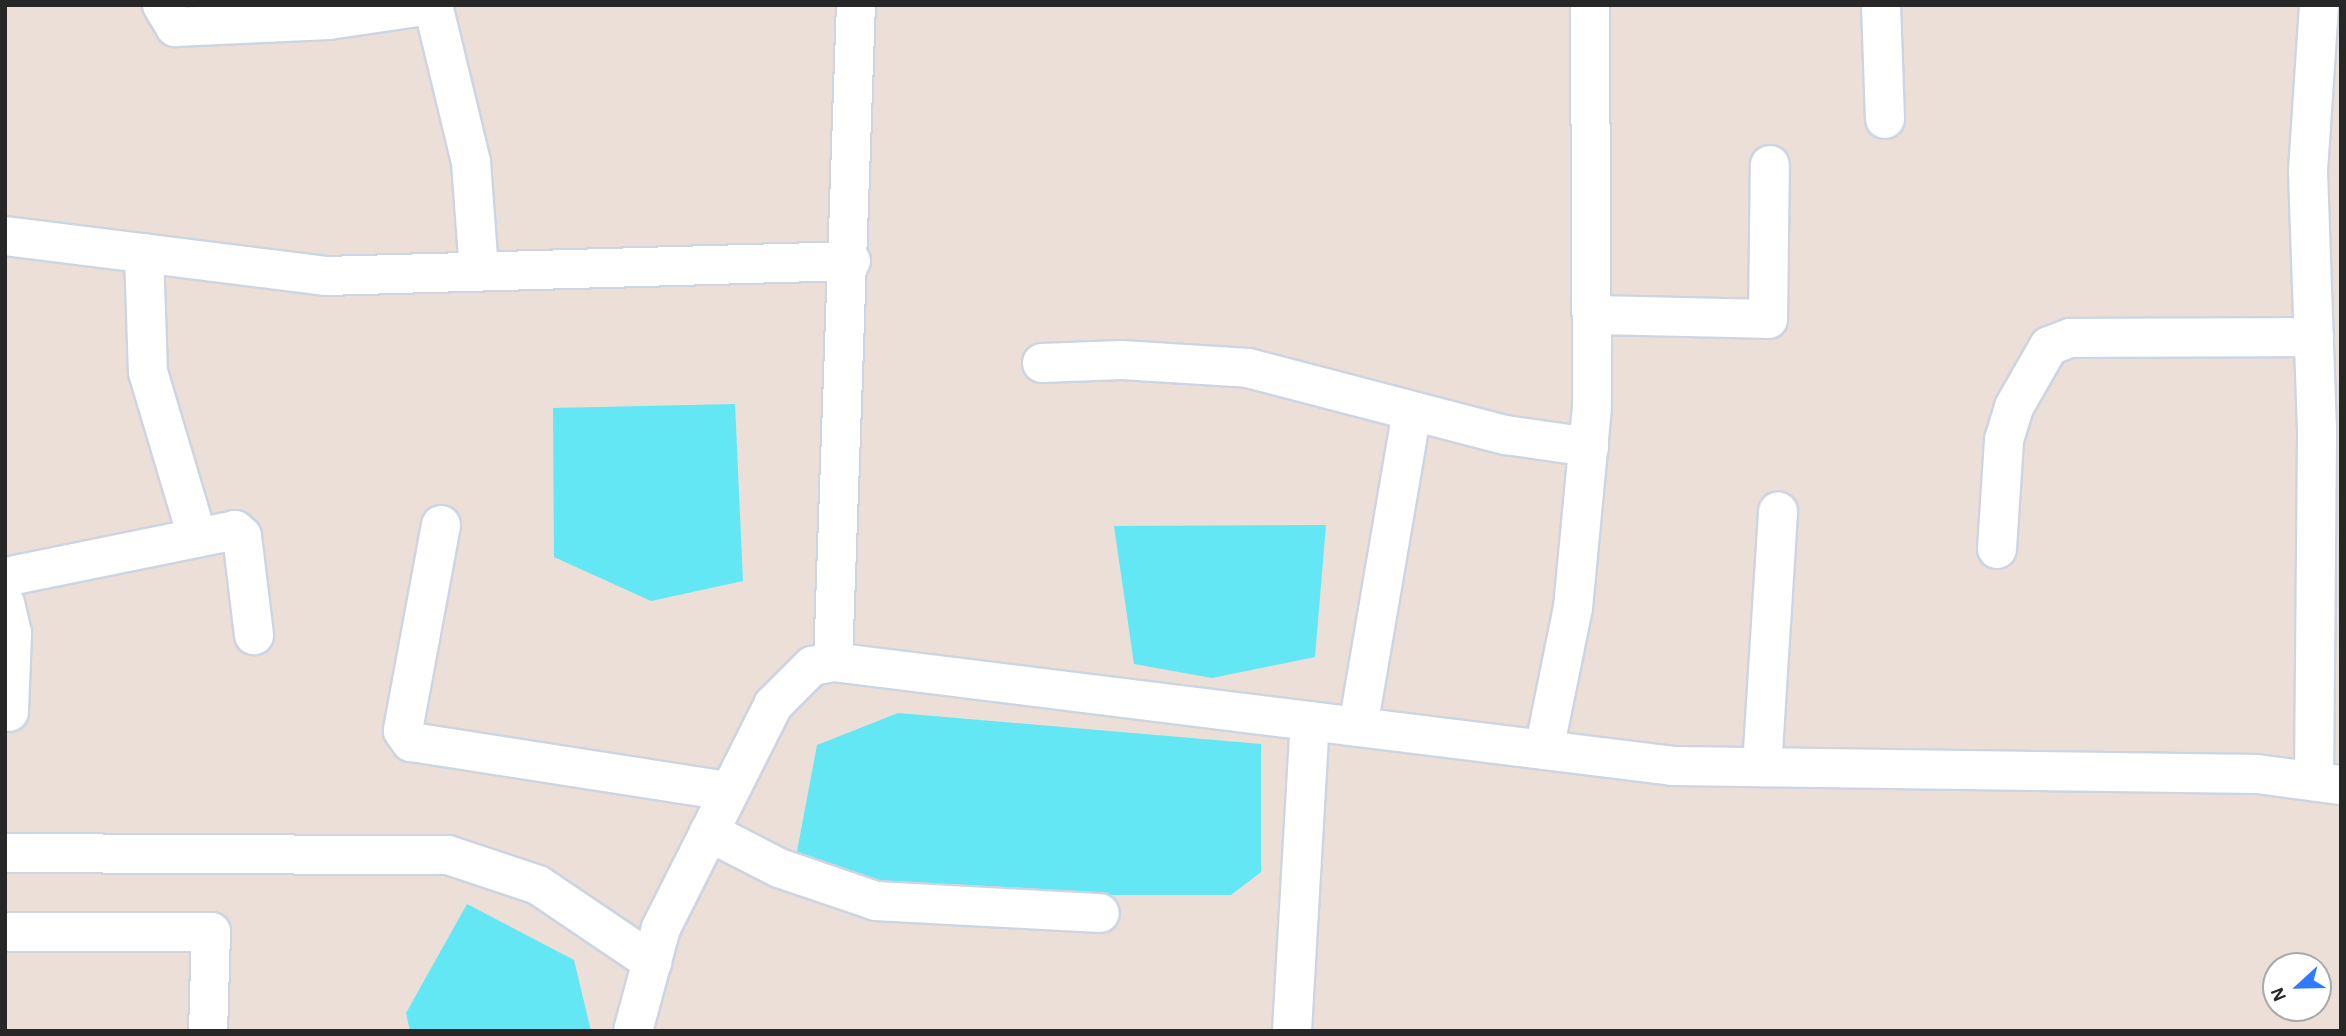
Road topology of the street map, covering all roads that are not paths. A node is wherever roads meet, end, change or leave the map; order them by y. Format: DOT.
graph roads {
  1 [pos="162,5"];
  2 [pos="432,5"];
  3 [pos="856,5"];
  4 [pos="1590,5"];
  5 [pos="1881,5"];
  6 [pos="2326,16"];
  7 [pos="1885,119"];
  8 [pos="1770,165"];
  9 [pos="5,236"];
  10 [pos="144,253"];
  11 [pos="851,261"];
  12 [pos="479,272"];
  13 [pos="1594,315"];
  14 [pos="2314,337"];
  15 [pos="1042,363"];
  16 [pos="1412,412"];
  17 [pos="1590,447"];
  18 [pos="1778,512"];
  19 [pos="440,525"];
  20 [pos="197,536"];
  21 [pos="1997,549"];
  22 [pos="5,577"];
  23 [pos="5,603"];
  24 [pos="254,635"];
  25 [pos="833,662"];
  26 [pos="9,712"];
  27 [pos="1310,722"];
  28 [pos="1357,727"];
  29 [pos="1544,750"];
  30 [pos="1762,767"];
  31 [pos="2327,783"];
  32 [pos="729,792"];
  33 [pos="709,832"];
  34 [pos="5,853"];
  35 [pos="1100,913"];
  36 [pos="5,932"];
  37 [pos="652,962"];
  38 [pos="208,1031"];
  39 [pos="633,1031"];
  40 [pos="1292,1031"];
  1 -- 2 [label="street"];
  2 -- 12 [label="street"];
  3 -- 11 [label="street"];
  4 -- 13 [label="street"];
  5 -- 7 [label="street"];
  6 -- 14 [label="street"];
  8 -- 13 [label="street"];
  9 -- 10 [label="street"];
  10 -- 12 [label="street"];
  10 -- 20 [label="street"];
  11 -- 12 [label="street"];
  11 -- 25 [label="street"];
  13 -- 17 [label="street"];
  14 -- 21 [label="street"];
  14 -- 31 [label="street"];
  15 -- 16 [label="street"];
  16 -- 17 [label="street"];
  16 -- 28 [label="street"];
  17 -- 29 [label="street"];
  18 -- 30 [label="street"];
  19 -- 32 [label="street"];
  20 -- 22 [label="street"];
  20 -- 24 [label="street"];
  23 -- 26 [label="street"];
  25 -- 27 [label="street"];
  25 -- 32 [label="street"];
  27 -- 28 [label="street"];
  27 -- 40 [label="street"];
  28 -- 29 [label="street"];
  29 -- 30 [label="street"];
  30 -- 31 [label="street"];
  32 -- 33 [label="street"];
  33 -- 35 [label="street"];
  33 -- 37 [label="street"];
  34 -- 37 [label="street"];
  36 -- 38 [label="street"];
  37 -- 39 [label="street"];
}
